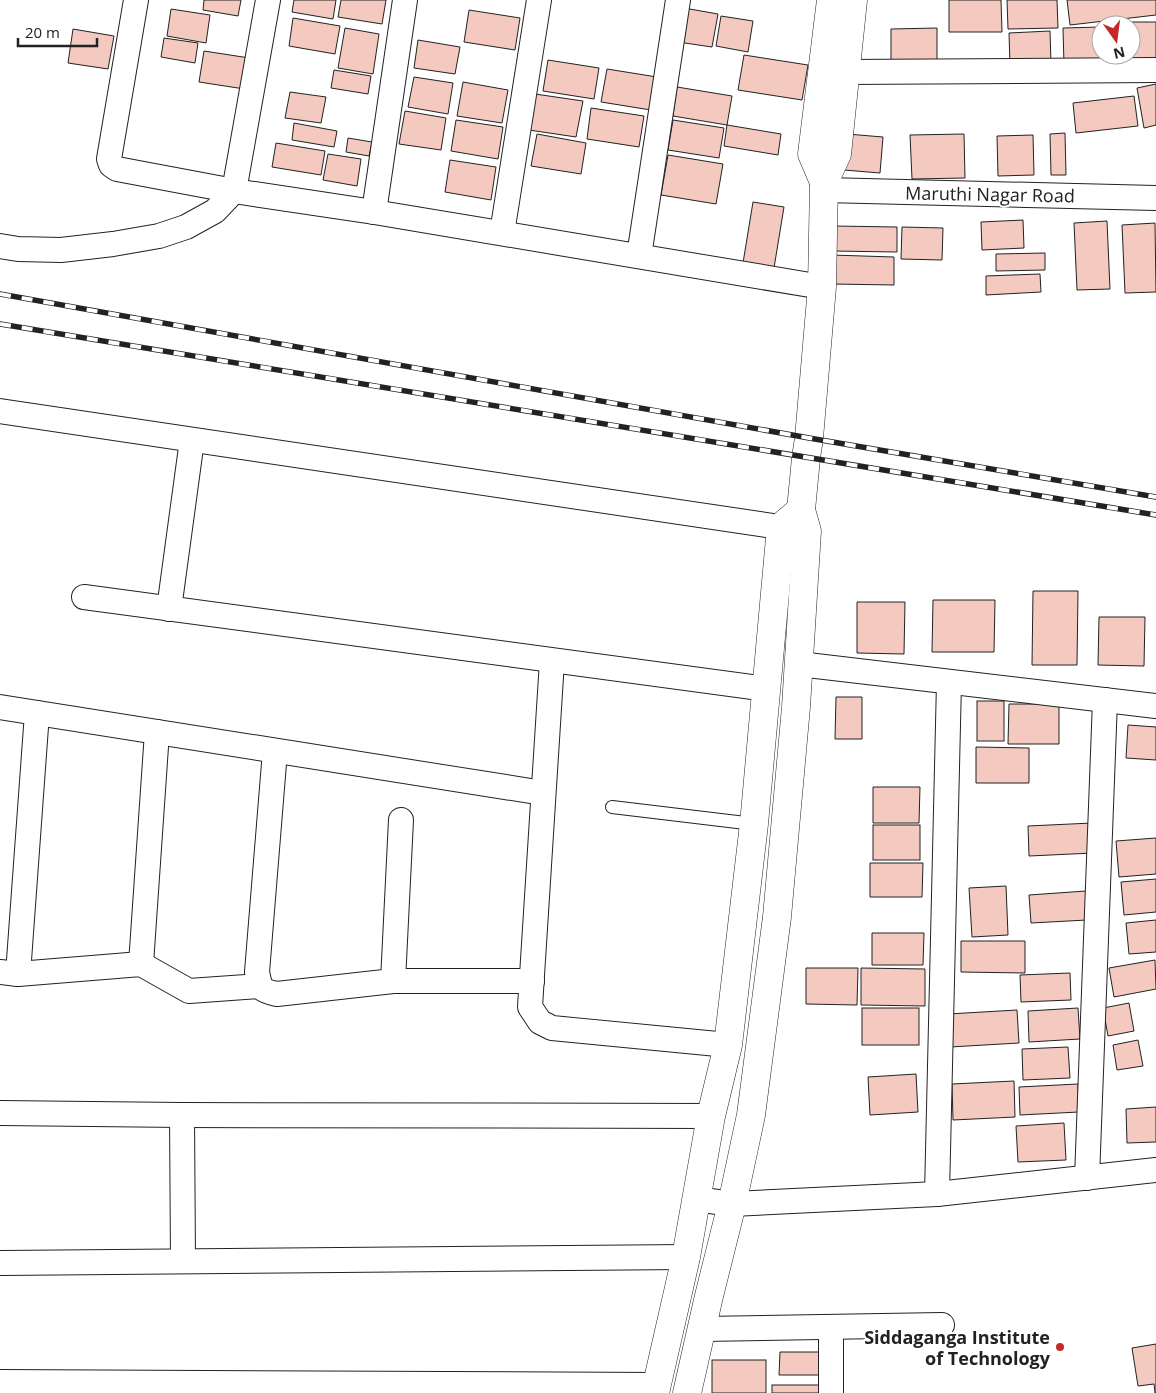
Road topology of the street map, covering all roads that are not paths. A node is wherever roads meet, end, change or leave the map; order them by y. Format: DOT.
graph roads {
  1 [pos="136,0"];
  2 [pos="268,0"];
  3 [pos="405,0"];
  4 [pos="539,0"];
  5 [pos="678,0"];
  6 [pos="831,0"];
  7 [pos="852,0"];
  8 [pos="1156,70"];
  9 [pos="845,72"];
  10 [pos="824,186"];
  11 [pos="234,191"];
  12 [pos="1156,198"];
  13 [pos="374,212"];
  14 [pos="502,233"];
  15 [pos="0,246"];
  16 [pos="639,256"];
  17 [pos="822,287"];
  18 [pos="0,411"];
  19 [pos="192,440"];
  20 [pos="797,523"];
  21 [pos="84,597"];
  22 [pos="169,609"];
  23 [pos="552,661"];
  24 [pos="799,664"];
  25 [pos="949,682"];
  26 [pos="766,689"];
  27 [pos="1105,700"];
  28 [pos="1156,706"];
  29 [pos="0,707"];
  30 [pos="37,713"];
  31 [pos="157,732"];
  32 [pos="275,751"];
  33 [pos="544,793"];
  34 [pos="612,807"];
  35 [pos="400,820"];
  36 [pos="754,824"];
  37 [pos="141,964"];
  38 [pos="9,973"];
  39 [pos="393,981"];
  40 [pos="532,981"];
  41 [pos="260,986"];
  42 [pos="728,1045"];
  43 [pos="0,1113"];
  44 [pos="182,1115"];
  45 [pos="711,1116"];
  46 [pos="1156,1170"];
  47 [pos="1087,1178"];
  48 [pos="936,1194"];
  49 [pos="696,1199"];
  50 [pos="732,1204"];
  51 [pos="686,1257"];
  52 [pos="183,1261"];
  53 [pos="0,1263"];
  54 [pos="942,1325"];
  55 [pos="831,1327"];
  56 [pos="702,1329"];
  57 [pos="0,1382"];
  58 [pos="656,1389"];
  59 [pos="687,1393"];
  60 [pos="831,1393"];
  1 -- 11 [label="street"];
  2 -- 11 [label="street"];
  3 -- 13 [label="street"];
  4 -- 14 [label="street"];
  5 -- 16 [label="street"];
  6 -- 10 [label="street"];
  7 -- 9 [label="street"];
  8 -- 9 [label="street"];
  9 -- 10 [label="street"];
  10 -- 12 [label="street, Maruthi Nagar Road"];
  10 -- 17 [label="street"];
  11 -- 13 [label="street"];
  11 -- 15 [label="street"];
  13 -- 14 [label="street"];
  14 -- 16 [label="street"];
  16 -- 17 [label="street"];
  17 -- 20 [label="street"];
  18 -- 19 [label="street"];
  19 -- 20 [label="street"];
  19 -- 22 [label="street"];
  20 -- 24 [label="street"];
  20 -- 26 [label="street"];
  21 -- 22 [label="street"];
  22 -- 23 [label="street"];
  23 -- 26 [label="street"];
  23 -- 33 [label="street"];
  24 -- 25 [label="street"];
  24 -- 50 [label="street"];
  25 -- 27 [label="street"];
  25 -- 48 [label="street"];
  26 -- 36 [label="street"];
  27 -- 28 [label="street"];
  27 -- 47 [label="street"];
  29 -- 30 [label="street"];
  30 -- 31 [label="street"];
  30 -- 38 [label="street"];
  31 -- 32 [label="street"];
  31 -- 37 [label="street"];
  32 -- 33 [label="street"];
  32 -- 41 [label="street"];
  33 -- 40 [label="street"];
  34 -- 36 [label="lane"];
  35 -- 39 [label="street"];
  36 -- 42 [label="street"];
  37 -- 38 [label="street"];
  37 -- 41 [label="street"];
  39 -- 40 [label="street"];
  39 -- 41 [label="street"];
  40 -- 42 [label="street"];
  42 -- 45 [label="street"];
  43 -- 44 [label="street"];
  44 -- 45 [label="street"];
  44 -- 52 [label="street"];
  45 -- 49 [label="street"];
  46 -- 47 [label="street"];
  47 -- 48 [label="street"];
  48 -- 50 [label="street"];
  49 -- 50 [label="street"];
  49 -- 51 [label="street"];
  50 -- 56 [label="street"];
  51 -- 52 [label="street"];
  51 -- 58 [label="street"];
  52 -- 53 [label="street"];
  54 -- 55 [label="street"];
  55 -- 56 [label="street"];
  55 -- 60 [label="street"];
  56 -- 59 [label="street"];
  57 -- 58 [label="street"];
}
